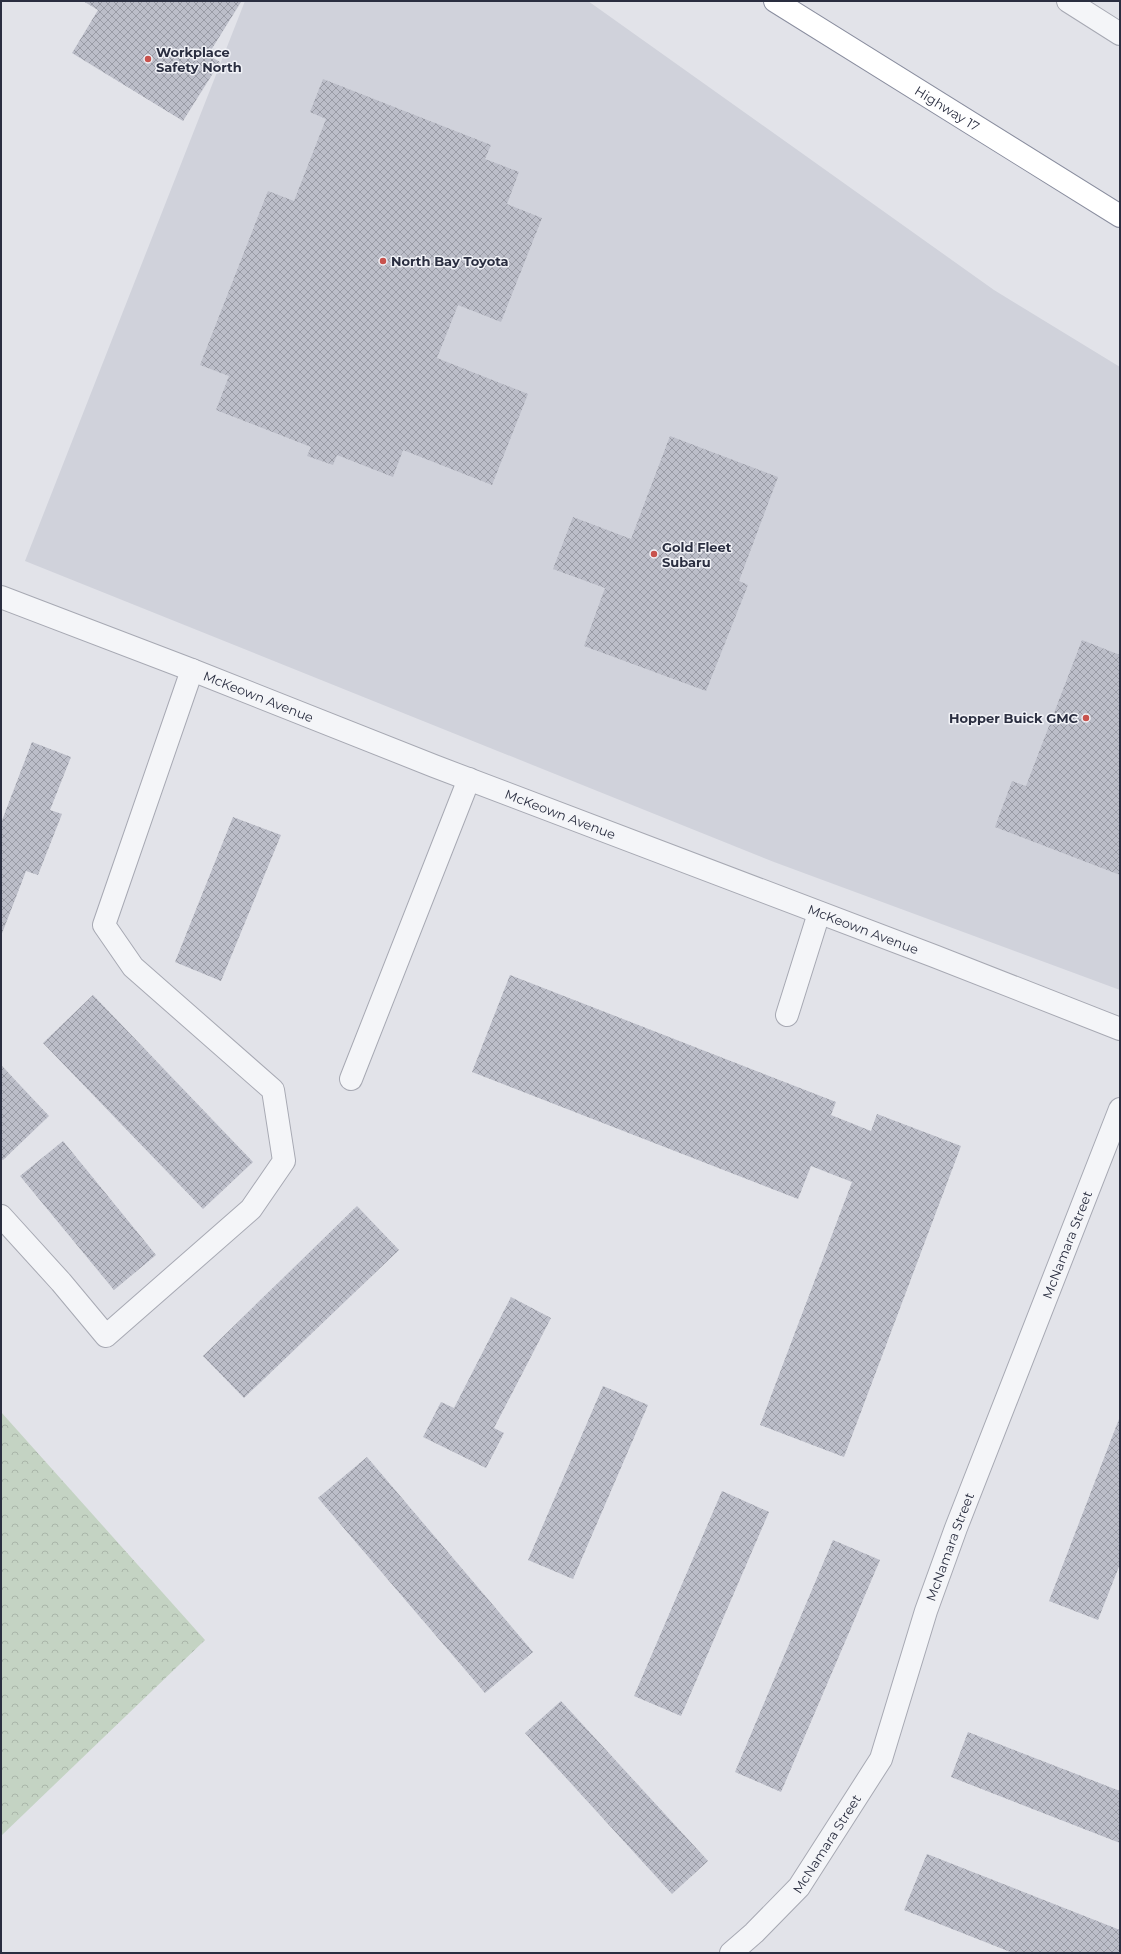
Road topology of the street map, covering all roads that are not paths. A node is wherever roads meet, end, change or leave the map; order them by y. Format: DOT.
graph roads {
  1 [pos="775,1"];
  2 [pos="1068,1"];
  3 [pos="1120,34"];
  4 [pos="1120,216"];
  5 [pos="1,597"];
  6 [pos="192,670"];
  7 [pos="469,779"];
  8 [pos="819,913"];
  9 [pos="787,1015"];
  10 [pos="1120,1029"];
  11 [pos="351,1079"];
  12 [pos="1120,1109"];
  13 [pos="1,1216"];
  14 [pos="731,1953"];
  1 -- 4 [label="highway, Highway 17"];
  2 -- 3 [label="street"];
  5 -- 6 [label="street, McKeown Avenue"];
  6 -- 7 [label="street, McKeown Avenue"];
  6 -- 13 [label="street"];
  7 -- 8 [label="street, McKeown Avenue"];
  7 -- 11 [label="street"];
  8 -- 9 [label="street"];
  8 -- 10 [label="street, McKeown Avenue"];
  12 -- 14 [label="street, McNamara Street"];
}
